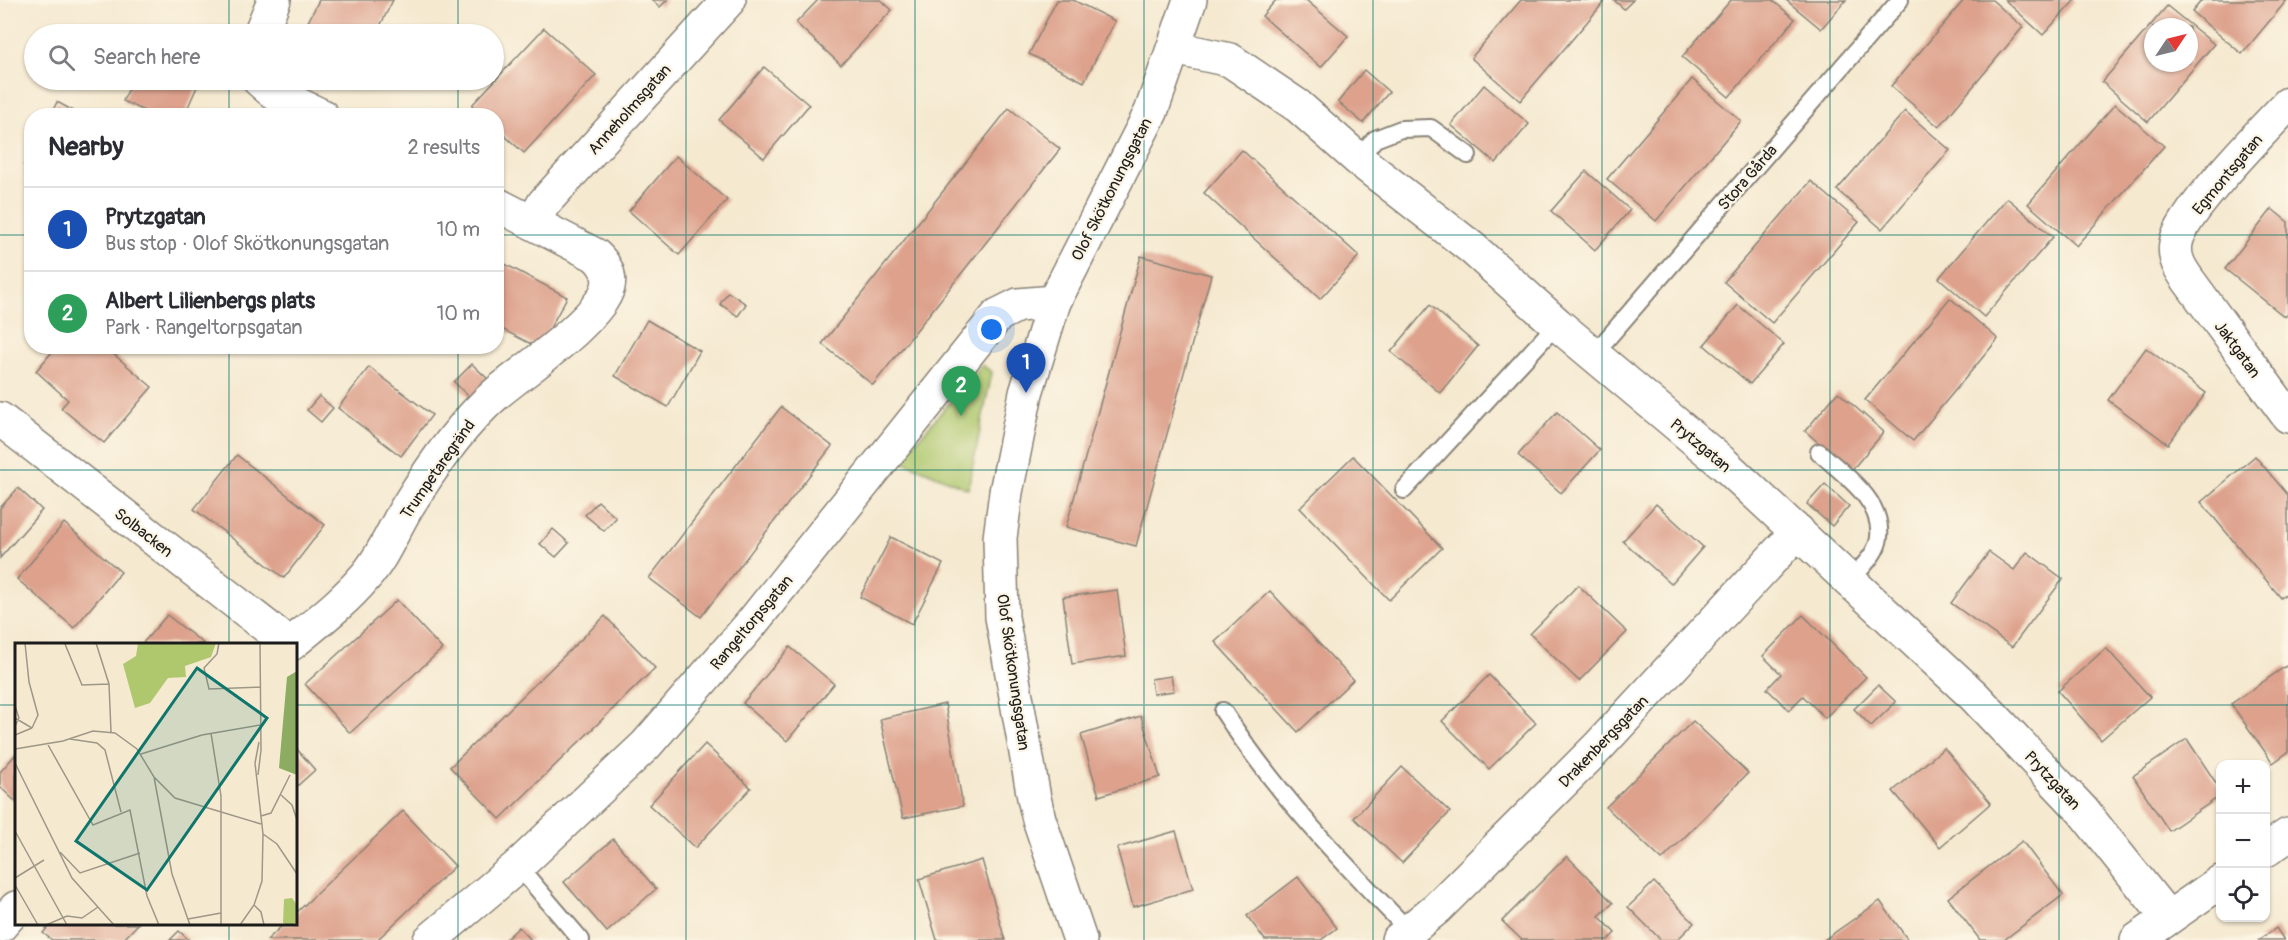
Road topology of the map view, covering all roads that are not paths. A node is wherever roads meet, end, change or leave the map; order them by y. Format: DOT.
graph roads {
  1 [pos="274,0"];
  2 [pos="729,0"];
  3 [pos="1190,0"];
  4 [pos="1900,0"];
  5 [pos="264,24"];
  6 [pos="1174,48"];
  7 [pos="271,90"];
  8 [pos="2288,104"];
  9 [pos="305,108"];
  10 [pos="1468,155"];
  11 [pos="1358,159"];
  12 [pos="504,208"];
  13 [pos="533,222"];
  14 [pos="2189,281"];
  15 [pos="1054,302"];
  16 [pos="1557,324"];
  17 [pos="1593,354"];
  18 [pos="2288,416"];
  19 [pos="0,419"];
  20 [pos="1819,452"];
  21 [pos="1404,490"];
  22 [pos="1798,531"];
  23 [pos="1850,580"];
  24 [pos="287,643"];
  25 [pos="292,643"];
  26 [pos="1223,711"];
  27 [pos="2288,835"];
  28 [pos="2270,847"];
  29 [pos="518,866"];
  30 [pos="2216,885"];
  31 [pos="15,909"];
  32 [pos="2168,918"];
  33 [pos="0,926"];
  34 [pos="1403,936"];
  35 [pos="430,940"];
  36 [pos="581,940"];
  37 [pos="1080,940"];
  38 [pos="2137,940"];
  1 -- 5 [label="street"];
  2 -- 13 [label="street, Anneholmsgatan"];
  3 -- 6 [label="street, Olof Skötkonungsgatan"];
  4 -- 17 [label="lane, Stora Gårda"];
  6 -- 11 [label="street, Prytzgatan"];
  6 -- 15 [label="street, Olof Skötkonungsgatan"];
  7 -- 9 [label="street"];
  8 -- 14 [label="street, Egmontsgatan"];
  10 -- 11 [label="lane"];
  11 -- 16 [label="street, Prytzgatan"];
  12 -- 13 [label="street"];
  13 -- 25 [label="street, Trumpetaregränd"];
  14 -- 18 [label="street, Jaktgatan"];
  15 -- 29 [label="street, Rangeltorpsgatan"];
  15 -- 37 [label="street, Olof Skötkonungsgatan"];
  16 -- 17 [label="street, Prytzgatan"];
  16 -- 21 [label="lane"];
  17 -- 22 [label="street, Prytzgatan"];
  19 -- 24 [label="street, Solbacken"];
  20 -- 23 [label="lane"];
  22 -- 23 [label="street, Prytzgatan"];
  22 -- 34 [label="street, Drakenbergsgatan"];
  23 -- 32 [label="street, Prytzgatan"];
  26 -- 34 [label="lane"];
  27 -- 28 [label="street"];
  29 -- 35 [label="street, Rangeltorpsgatan"];
  29 -- 36 [label="lane"];
  30 -- 32 [label="street"];
  31 -- 33 [label="street"];
  32 -- 38 [label="street"];
}
